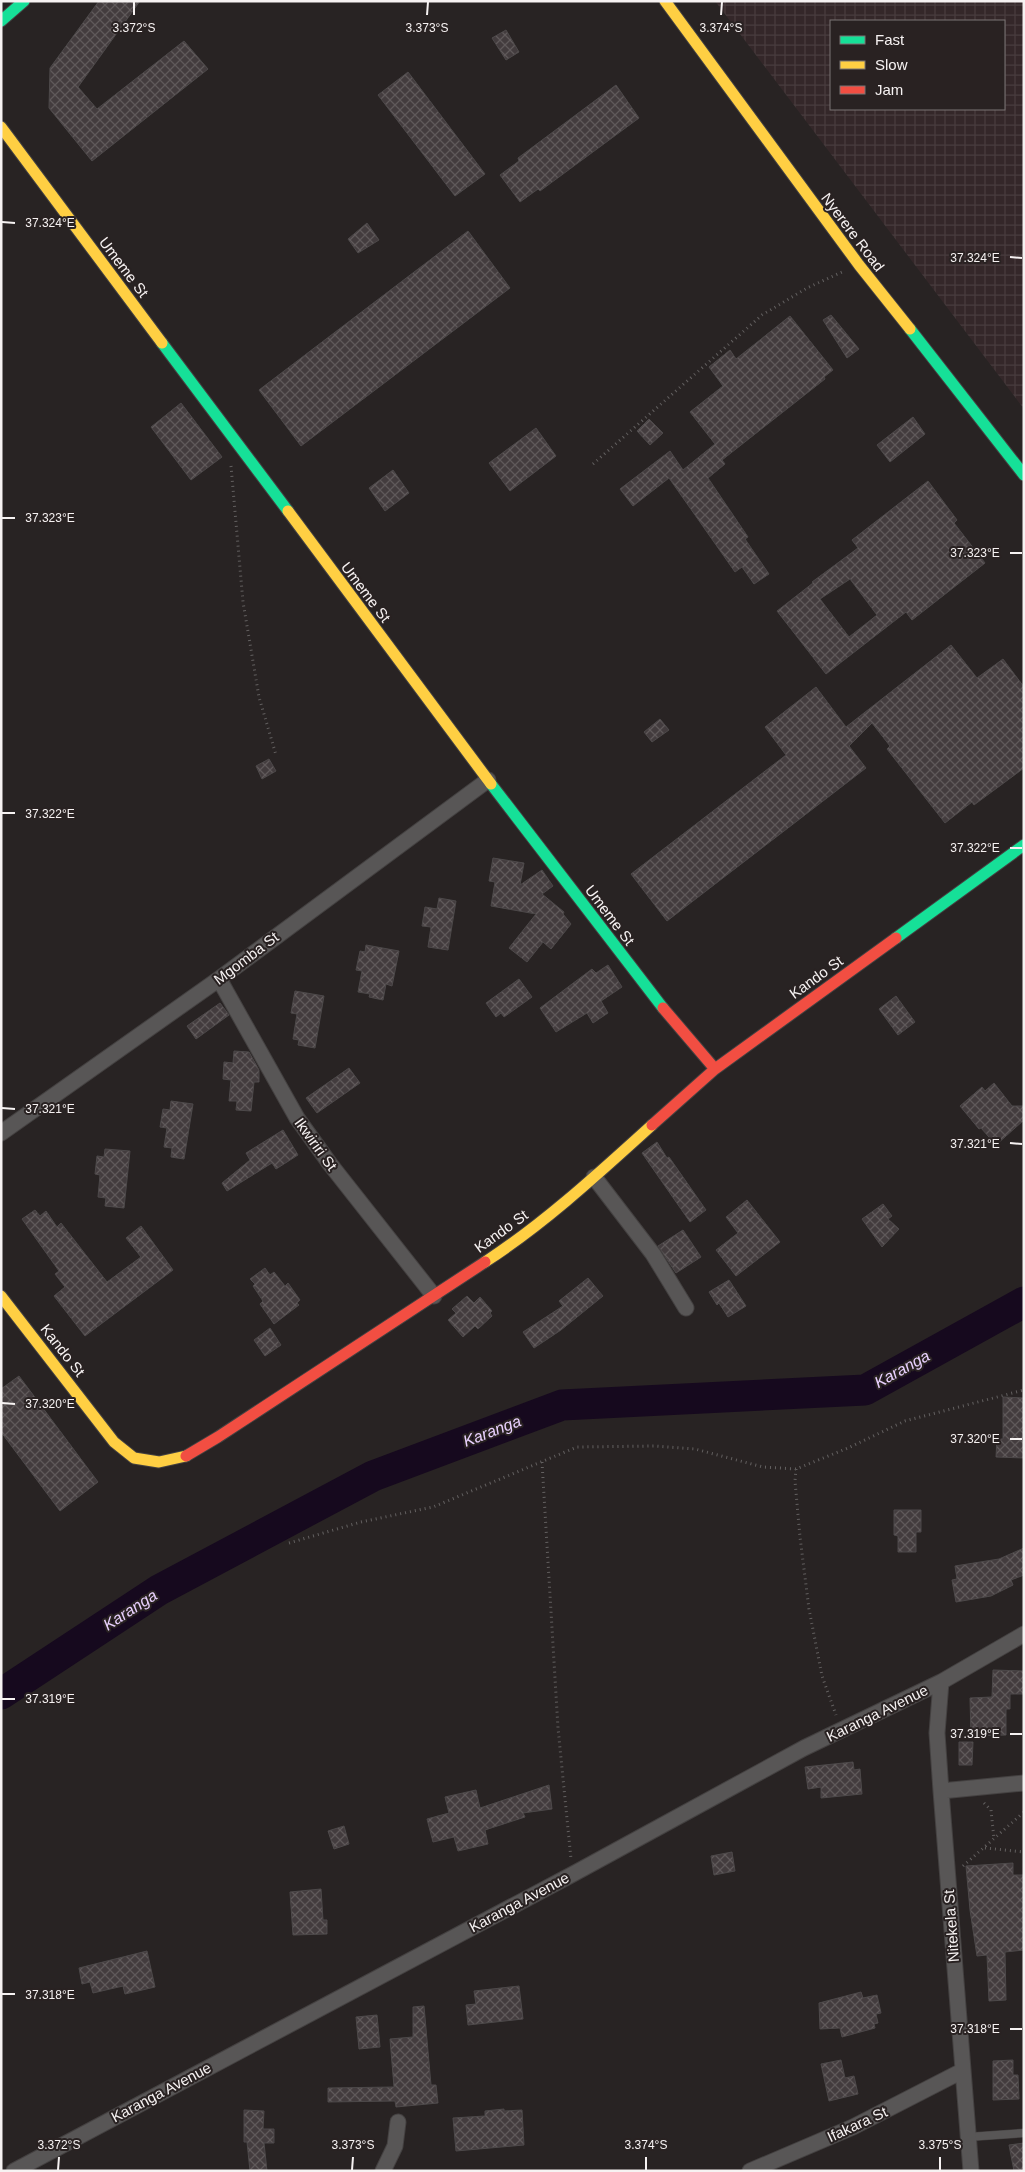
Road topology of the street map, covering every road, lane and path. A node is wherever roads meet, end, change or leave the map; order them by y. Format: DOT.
graph roads {
  1 [pos="24,1"];
  2 [pos="665,1"];
  3 [pos="1,21"];
  4 [pos="1,127"];
  5 [pos="858,265"];
  6 [pos="230,462"];
  7 [pos="593,464"];
  8 [pos="1024,476"];
  9 [pos="276,755"];
  10 [pos="488,780"];
  11 [pos="1024,845"];
  12 [pos="219,979"];
  13 [pos="715,1069"];
  14 [pos="1,1133"];
  15 [pos="594,1176"];
  16 [pos="1,1296"];
  17 [pos="434,1296"];
  18 [pos="686,1308"];
  19 [pos="1024,1390"];
  20 [pos="542,1462"];
  21 [pos="796,1468"];
  22 [pos="289,1543"];
  23 [pos="1024,1634"];
  24 [pos="941,1682"];
  25 [pos="842,1730"];
  26 [pos="1024,1783"];
  27 [pos="970,1788"];
  28 [pos="941,1791"];
  29 [pos="1024,1812"];
  30 [pos="994,1840"];
  31 [pos="985,1848"];
  32 [pos="1024,1852"];
  33 [pos="572,1874"];
  34 [pos="947,1879"];
  35 [pos="962,2071"];
  36 [pos="398,2122"];
  37 [pos="1024,2133"];
  38 [pos="968,2137"];
  39 [pos="14,2171"];
  40 [pos="383,2171"];
  41 [pos="750,2171"];
  42 [pos="971,2171"];
  1 -- 3 [label="street"];
  2 -- 5 [label="street, Nyerere Road"];
  4 -- 10 [label="street, Umeme St"];
  5 -- 7 [label="path"];
  5 -- 8 [label="street, Nyerere Road"];
  6 -- 9 [label="path"];
  10 -- 12 [label="street, Mgomba St"];
  10 -- 13 [label="street, Umeme St"];
  11 -- 13 [label="street, Kando St"];
  12 -- 14 [label="street, Mgomba St"];
  12 -- 17 [label="street, Ikwiriri St"];
  13 -- 15 [label="street, Kando St"];
  15 -- 17 [label="street, Kando St"];
  15 -- 18 [label="street"];
  16 -- 17 [label="street, Kando St"];
  19 -- 21 [label="path"];
  20 -- 21 [label="path"];
  20 -- 22 [label="path"];
  20 -- 33 [label="path"];
  21 -- 25 [label="path"];
  23 -- 24 [label="street, Karanga Avenue"];
  24 -- 25 [label="street, Karanga Avenue"];
  24 -- 28 [label="street, Nitekela St"];
  25 -- 33 [label="street, Karanga Avenue"];
  26 -- 27 [label="street"];
  27 -- 28 [label="street"];
  27 -- 30 [label="path"];
  28 -- 34 [label="street, Nitekela St"];
  29 -- 30 [label="path"];
  30 -- 31 [label="path"];
  31 -- 32 [label="path"];
  31 -- 34 [label="path"];
  33 -- 39 [label="street, Karanga Avenue"];
  34 -- 35 [label="street, Nitekela St"];
  35 -- 38 [label="street, Nitekela St"];
  35 -- 41 [label="street, Ifakara St"];
  36 -- 40 [label="street"];
  37 -- 38 [label="lane"];
  38 -- 42 [label="street, Nitekela St"];
}
